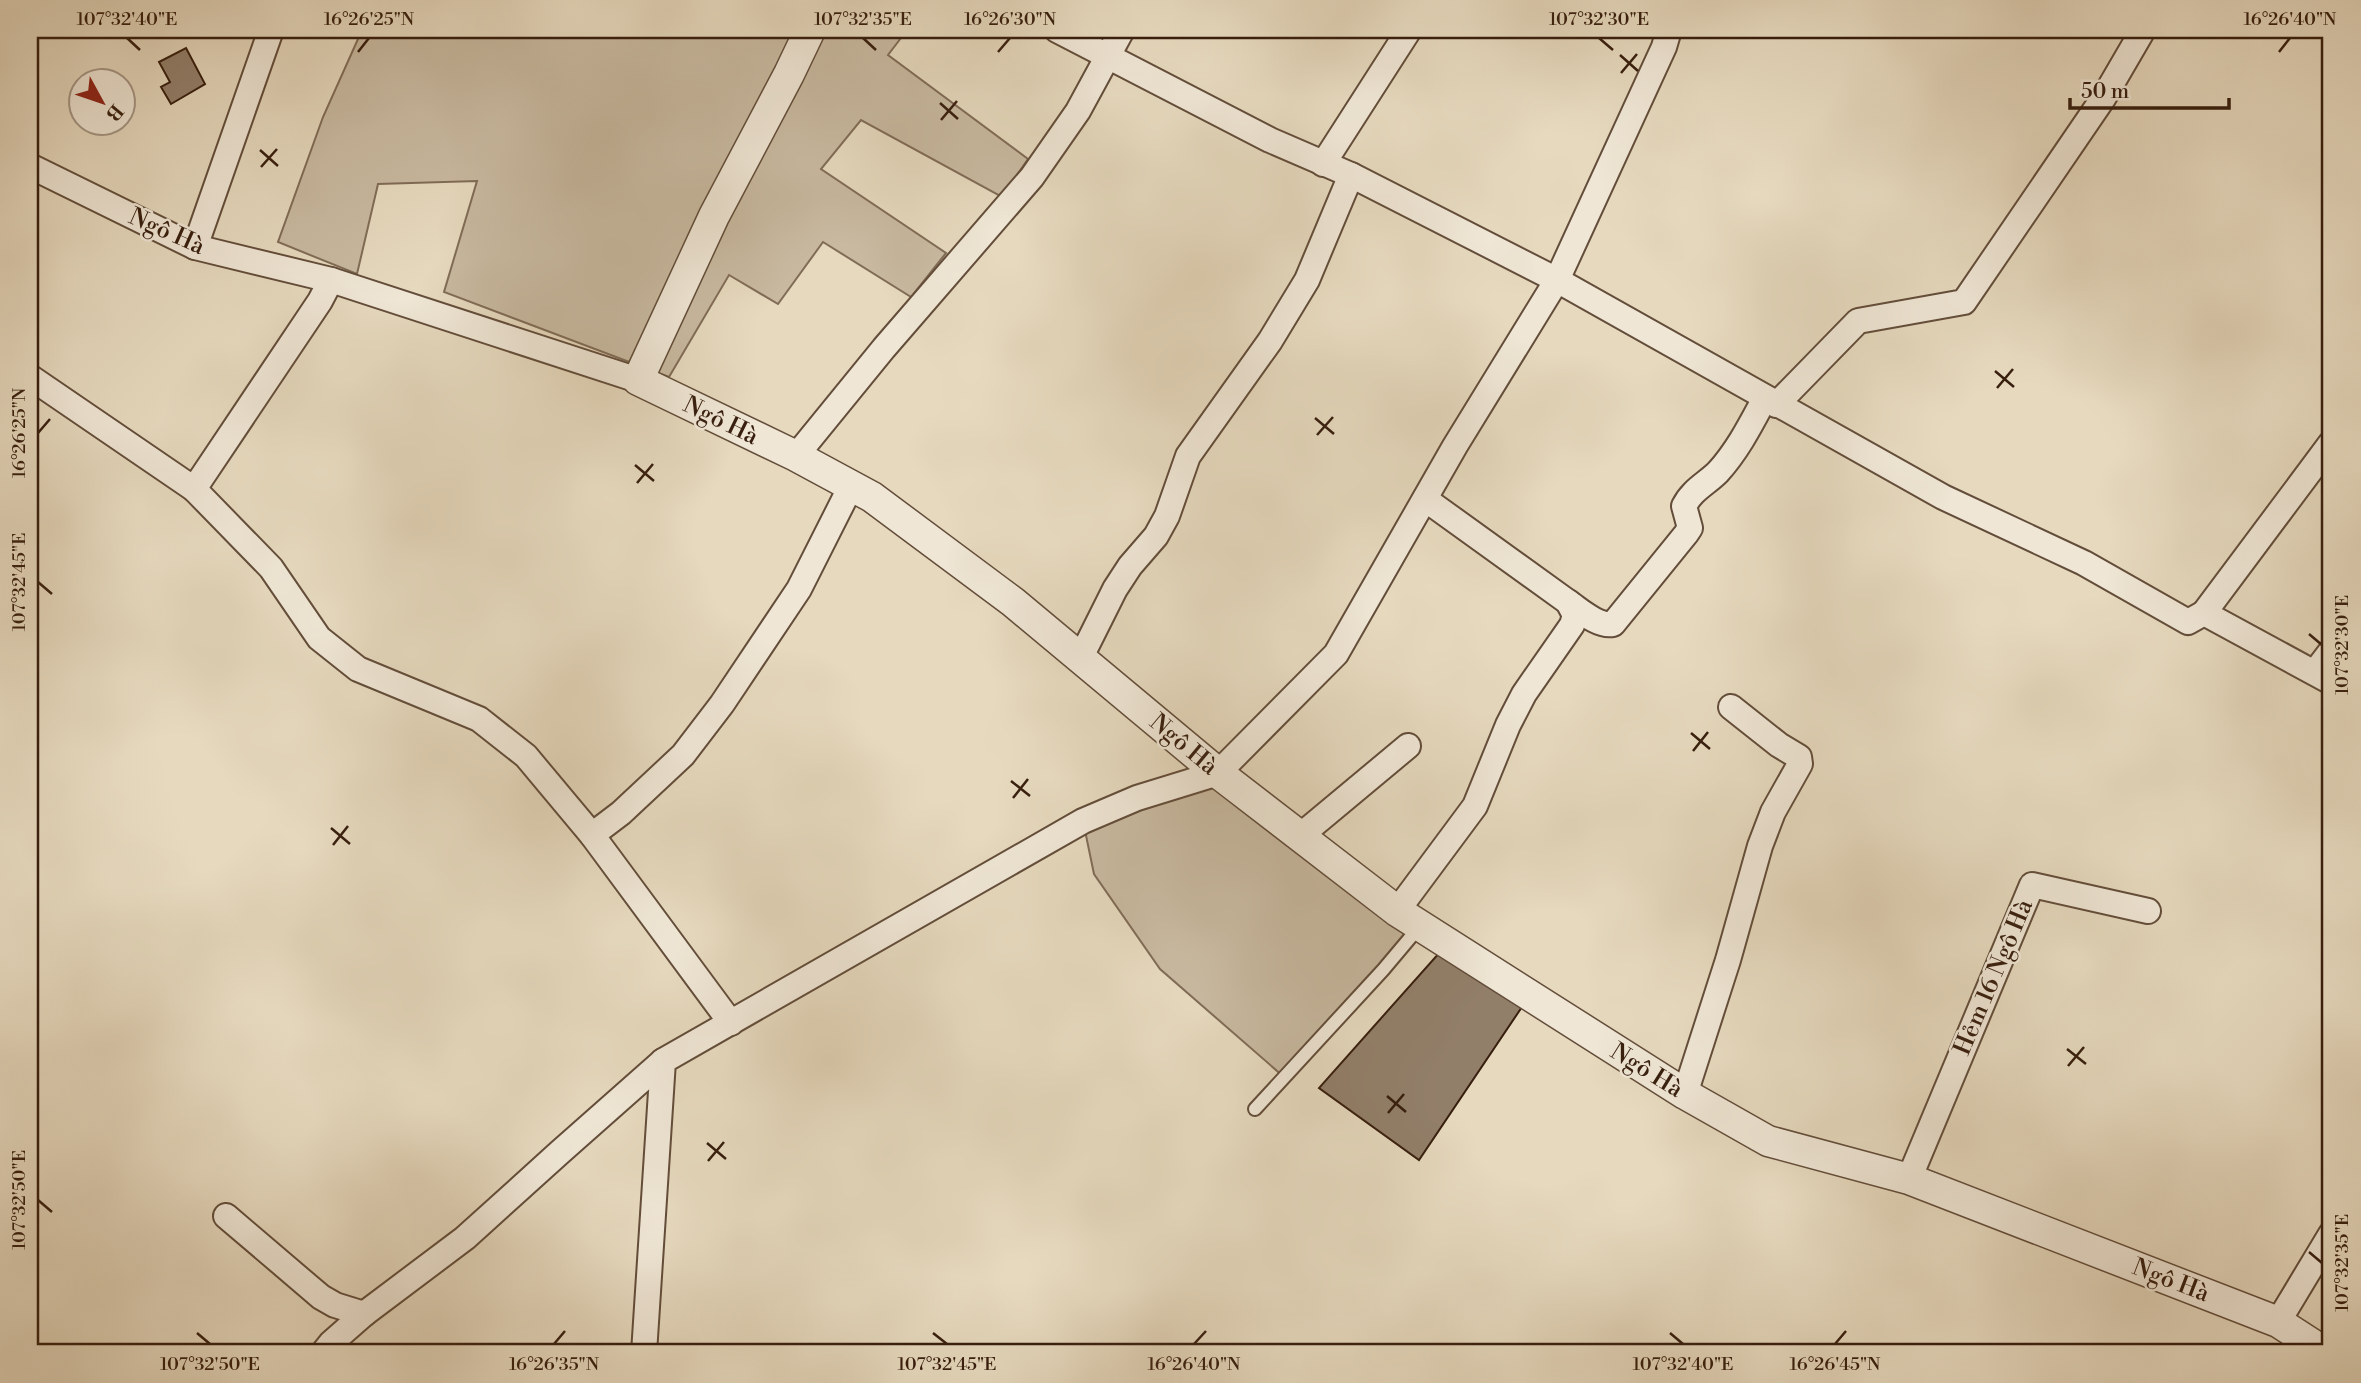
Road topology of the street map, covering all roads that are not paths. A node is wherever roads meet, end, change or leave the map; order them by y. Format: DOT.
graph roads {
  1 [pos="271,30"];
  2 [pos="810,30"];
  3 [pos="1057,30"];
  4 [pos="1122,30"];
  5 [pos="1409,30"];
  6 [pos="1669,30"];
  7 [pos="2143,30"];
  8 [pos="1108,57"];
  9 [pos="1323,164"];
  10 [pos="30,166"];
  11 [pos="1351,175"];
  12 [pos="195,247"];
  13 [pos="331,280"];
  14 [pos="1557,280"];
  15 [pos="30,377"];
  16 [pos="638,380"];
  17 [pos="1771,401"];
  18 [pos="2331,443"];
  19 [pos="796,456"];
  20 [pos="851,486"];
  21 [pos="194,489"];
  22 [pos="1425,499"];
  23 [pos="1568,603"];
  24 [pos="2204,613"];
  25 [pos="2331,651"];
  26 [pos="1080,659"];
  27 [pos="2323,677"];
  28 [pos="1731,707"];
  29 [pos="1408,746"];
  30 [pos="1218,773"];
  31 [pos="592,835"];
  32 [pos="1300,836"];
  33 [pos="2147,911"];
  34 [pos="1409,918"];
  35 [pos="731,1023"];
  36 [pos="663,1061"];
  37 [pos="1685,1094"];
  38 [pos="1255,1109"];
  39 [pos="1909,1179"];
  40 [pos="226,1216"];
  41 [pos="2331,1234"];
  42 [pos="364,1314"];
  43 [pos="2278,1322"];
  44 [pos="323,1353"];
  45 [pos="643,1353"];
  46 [pos="2326,1353"];
  1 -- 12 [label="street"];
  2 -- 16 [label="street"];
  3 -- 8 [label="street"];
  4 -- 8 [label="street"];
  5 -- 9 [label="street"];
  6 -- 14 [label="street"];
  7 -- 17 [label="street"];
  8 -- 9 [label="street"];
  8 -- 19 [label="street"];
  9 -- 11 [label="street"];
  10 -- 12 [label="street, Ngô Hà"];
  11 -- 14 [label="street"];
  11 -- 26 [label="street"];
  12 -- 13 [label="street, Ngô Hà"];
  13 -- 16 [label="street, Ngô Hà"];
  13 -- 21 [label="street"];
  14 -- 17 [label="street"];
  14 -- 22 [label="street"];
  15 -- 21 [label="street"];
  16 -- 19 [label="street, Ngô Hà"];
  17 -- 23 [label="street"];
  17 -- 24 [label="street"];
  18 -- 24 [label="street"];
  19 -- 20 [label="street, Ngô Hà"];
  20 -- 26 [label="street, Ngô Hà"];
  20 -- 31 [label="street"];
  21 -- 31 [label="street"];
  22 -- 23 [label="street"];
  22 -- 30 [label="street"];
  23 -- 34 [label="street"];
  24 -- 27 [label="street"];
  25 -- 27 [label="street"];
  26 -- 30 [label="street, Ngô Hà"];
  28 -- 37 [label="street"];
  29 -- 32 [label="street"];
  30 -- 32 [label="street, Ngô Hà"];
  30 -- 35 [label="street"];
  31 -- 35 [label="street"];
  32 -- 34 [label="street, Ngô Hà"];
  33 -- 39 [label="street, Hẻm 16 Ngô Hà"];
  34 -- 37 [label="street, Ngô Hà"];
  34 -- 38 [label="lane"];
  35 -- 36 [label="street"];
  36 -- 42 [label="street"];
  36 -- 45 [label="street"];
  37 -- 39 [label="street, Ngô Hà"];
  39 -- 43 [label="street, Ngô Hà"];
  40 -- 42 [label="street"];
  41 -- 43 [label="street"];
  42 -- 44 [label="street"];
  43 -- 46 [label="street, Ngô Hà"];
}
